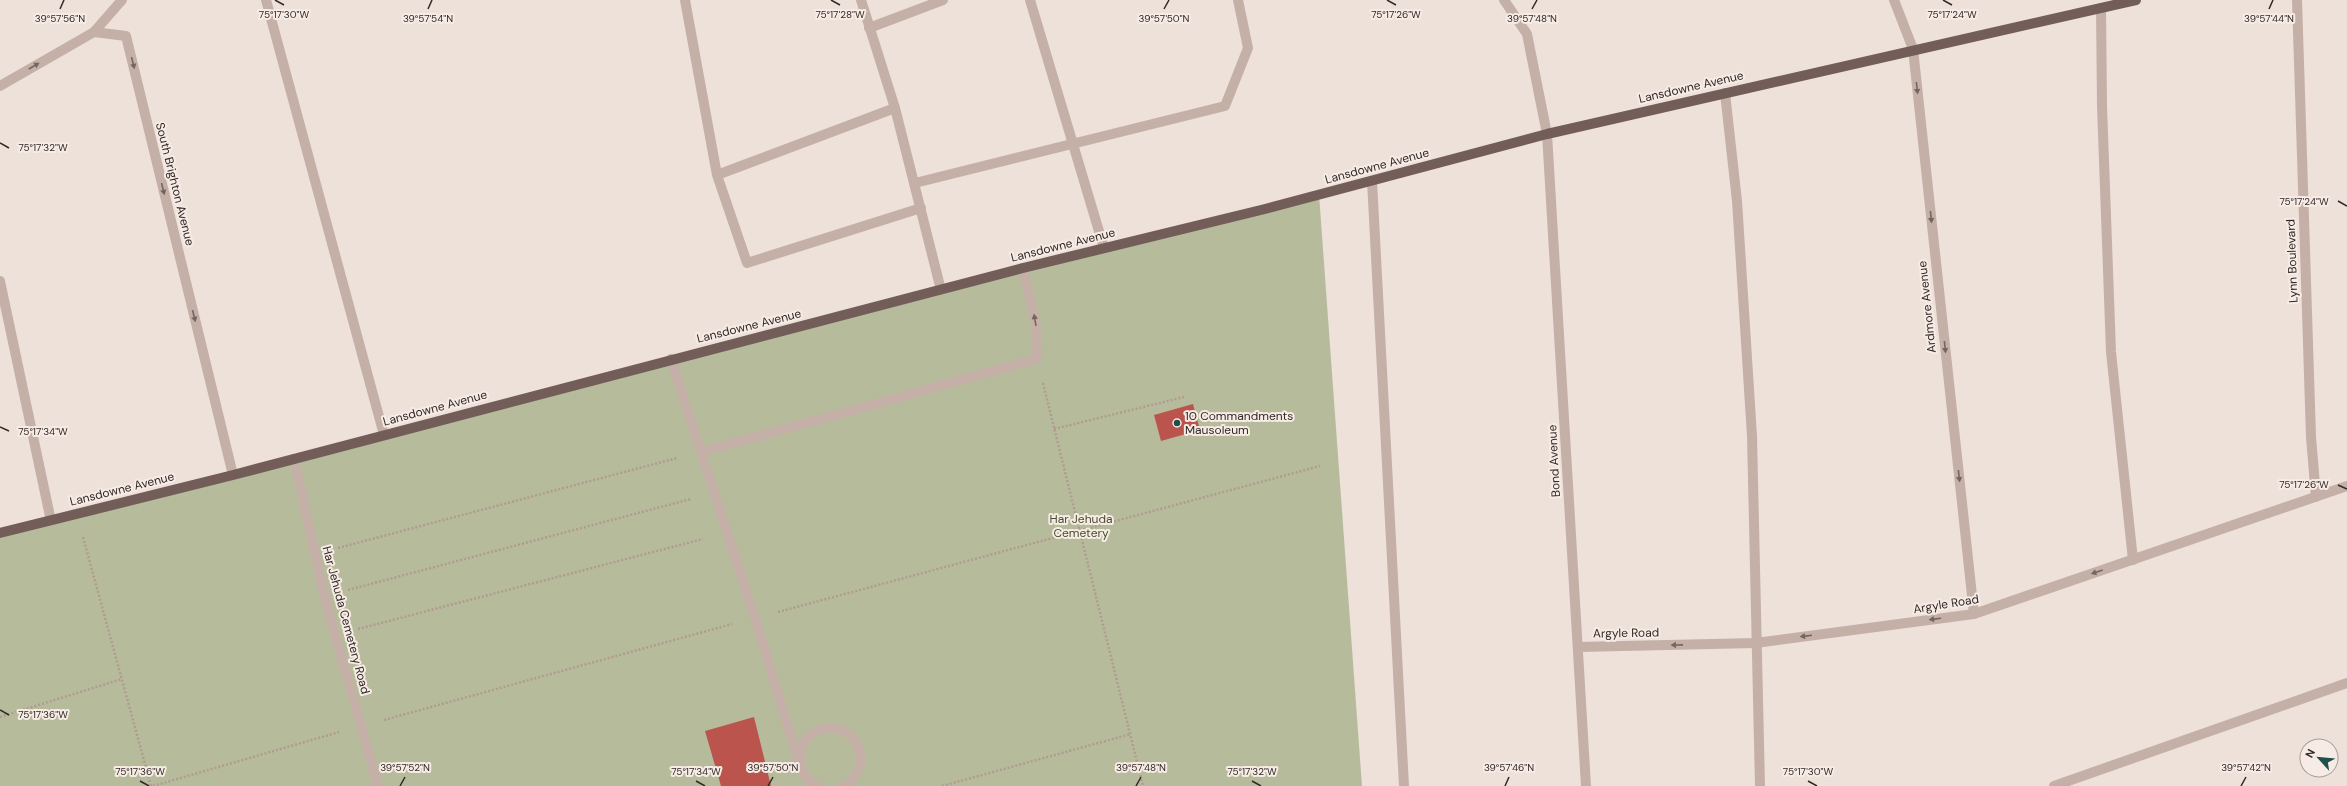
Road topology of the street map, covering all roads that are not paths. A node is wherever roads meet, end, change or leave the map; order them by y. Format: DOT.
graph roads {
  1 [pos="122,0"];
  2 [pos="266,0"];
  3 [pos="685,0"];
  4 [pos="861,0"];
  5 [pos="943,0"];
  6 [pos="1030,0"];
  7 [pos="1238,0"];
  8 [pos="1504,0"];
  9 [pos="1894,0"];
  10 [pos="2136,0"];
  11 [pos="2297,0"];
  12 [pos="2101,8"];
  13 [pos="869,28"];
  14 [pos="94,32"];
  15 [pos="1913,50"];
  16 [pos="0,86"];
  17 [pos="1725,93"];
  18 [pos="895,108"];
  19 [pos="1547,134"];
  20 [pos="1074,145"];
  21 [pos="717,175"];
  22 [pos="1372,181"];
  23 [pos="915,184"];
  24 [pos="921,208"];
  25 [pos="1104,248"];
  26 [pos="1023,268"];
  27 [pos="0,281"];
  28 [pos="941,290"];
  29 [pos="671,360"];
  30 [pos="384,435"];
  31 [pos="701,452"];
  32 [pos="294,459"];
  33 [pos="233,475"];
  34 [pos="2347,486"];
  35 [pos="2316,497"];
  36 [pos="51,521"];
  37 [pos="0,534"];
  38 [pos="2133,560"];
  39 [pos="1974,614"];
  40 [pos="1756,643"];
  41 [pos="1578,647"];
  42 [pos="2347,683"];
  43 [pos="800,766"];
  44 [pos="378,786"];
  45 [pos="817,786"];
  46 [pos="844,786"];
  47 [pos="1404,786"];
  48 [pos="1586,786"];
  49 [pos="1760,786"];
  50 [pos="2054,786"];
  1 -- 14 [label="street"];
  2 -- 30 [label="street"];
  3 -- 21 [label="street"];
  4 -- 13 [label="street"];
  5 -- 13 [label="street"];
  6 -- 20 [label="street"];
  7 -- 20 [label="street"];
  8 -- 19 [label="street, Bond Avenue"];
  9 -- 15 [label="street, Ardmore Avenue"];
  10 -- 12 [label="main road, Lansdowne Avenue"];
  11 -- 35 [label="street, Lynn Boulevard"];
  12 -- 15 [label="main road, Lansdowne Avenue"];
  12 -- 38 [label="street"];
  13 -- 18 [label="street"];
  16 -- 14 [label="street, one-way"];
  14 -- 33 [label="street, South Brighton Avenue, one-way"];
  15 -- 17 [label="main road, Lansdowne Avenue"];
  15 -- 39 [label="street, Ardmore Avenue, one-way"];
  17 -- 19 [label="main road, Lansdowne Avenue"];
  17 -- 40 [label="street"];
  18 -- 21 [label="street"];
  18 -- 23 [label="street"];
  19 -- 22 [label="main road, Lansdowne Avenue"];
  19 -- 41 [label="street, Bond Avenue"];
  20 -- 23 [label="street"];
  20 -- 25 [label="street"];
  21 -- 24 [label="street"];
  22 -- 25 [label="main road, Lansdowne Avenue"];
  22 -- 47 [label="street"];
  23 -- 24 [label="street"];
  24 -- 28 [label="street"];
  25 -- 26 [label="main road, Lansdowne Avenue"];
  26 -- 28 [label="main road, Lansdowne Avenue"];
  31 -- 26 [label="street, one-way"];
  27 -- 36 [label="street"];
  28 -- 29 [label="main road, Lansdowne Avenue"];
  29 -- 30 [label="main road, Lansdowne Avenue"];
  29 -- 31 [label="street"];
  30 -- 32 [label="main road, Lansdowne Avenue"];
  31 -- 43 [label="street"];
  32 -- 33 [label="main road, Lansdowne Avenue"];
  32 -- 44 [label="street, Har Jehuda Cemetery Road"];
  33 -- 36 [label="main road, Lansdowne Avenue"];
  34 -- 35 [label="street, Argyle Road"];
  35 -- 38 [label="street, Argyle Road"];
  36 -- 37 [label="main road, Lansdowne Avenue"];
  38 -- 39 [label="street, Argyle Road, one-way"];
  39 -- 40 [label="street, Argyle Road, one-way"];
  40 -- 41 [label="street, Argyle Road, one-way"];
  40 -- 49 [label="street"];
  41 -- 48 [label="street, Bond Avenue"];
  42 -- 50 [label="street"];
  43 -- 45 [label="street"];
  43 -- 46 [label="street"];
}
